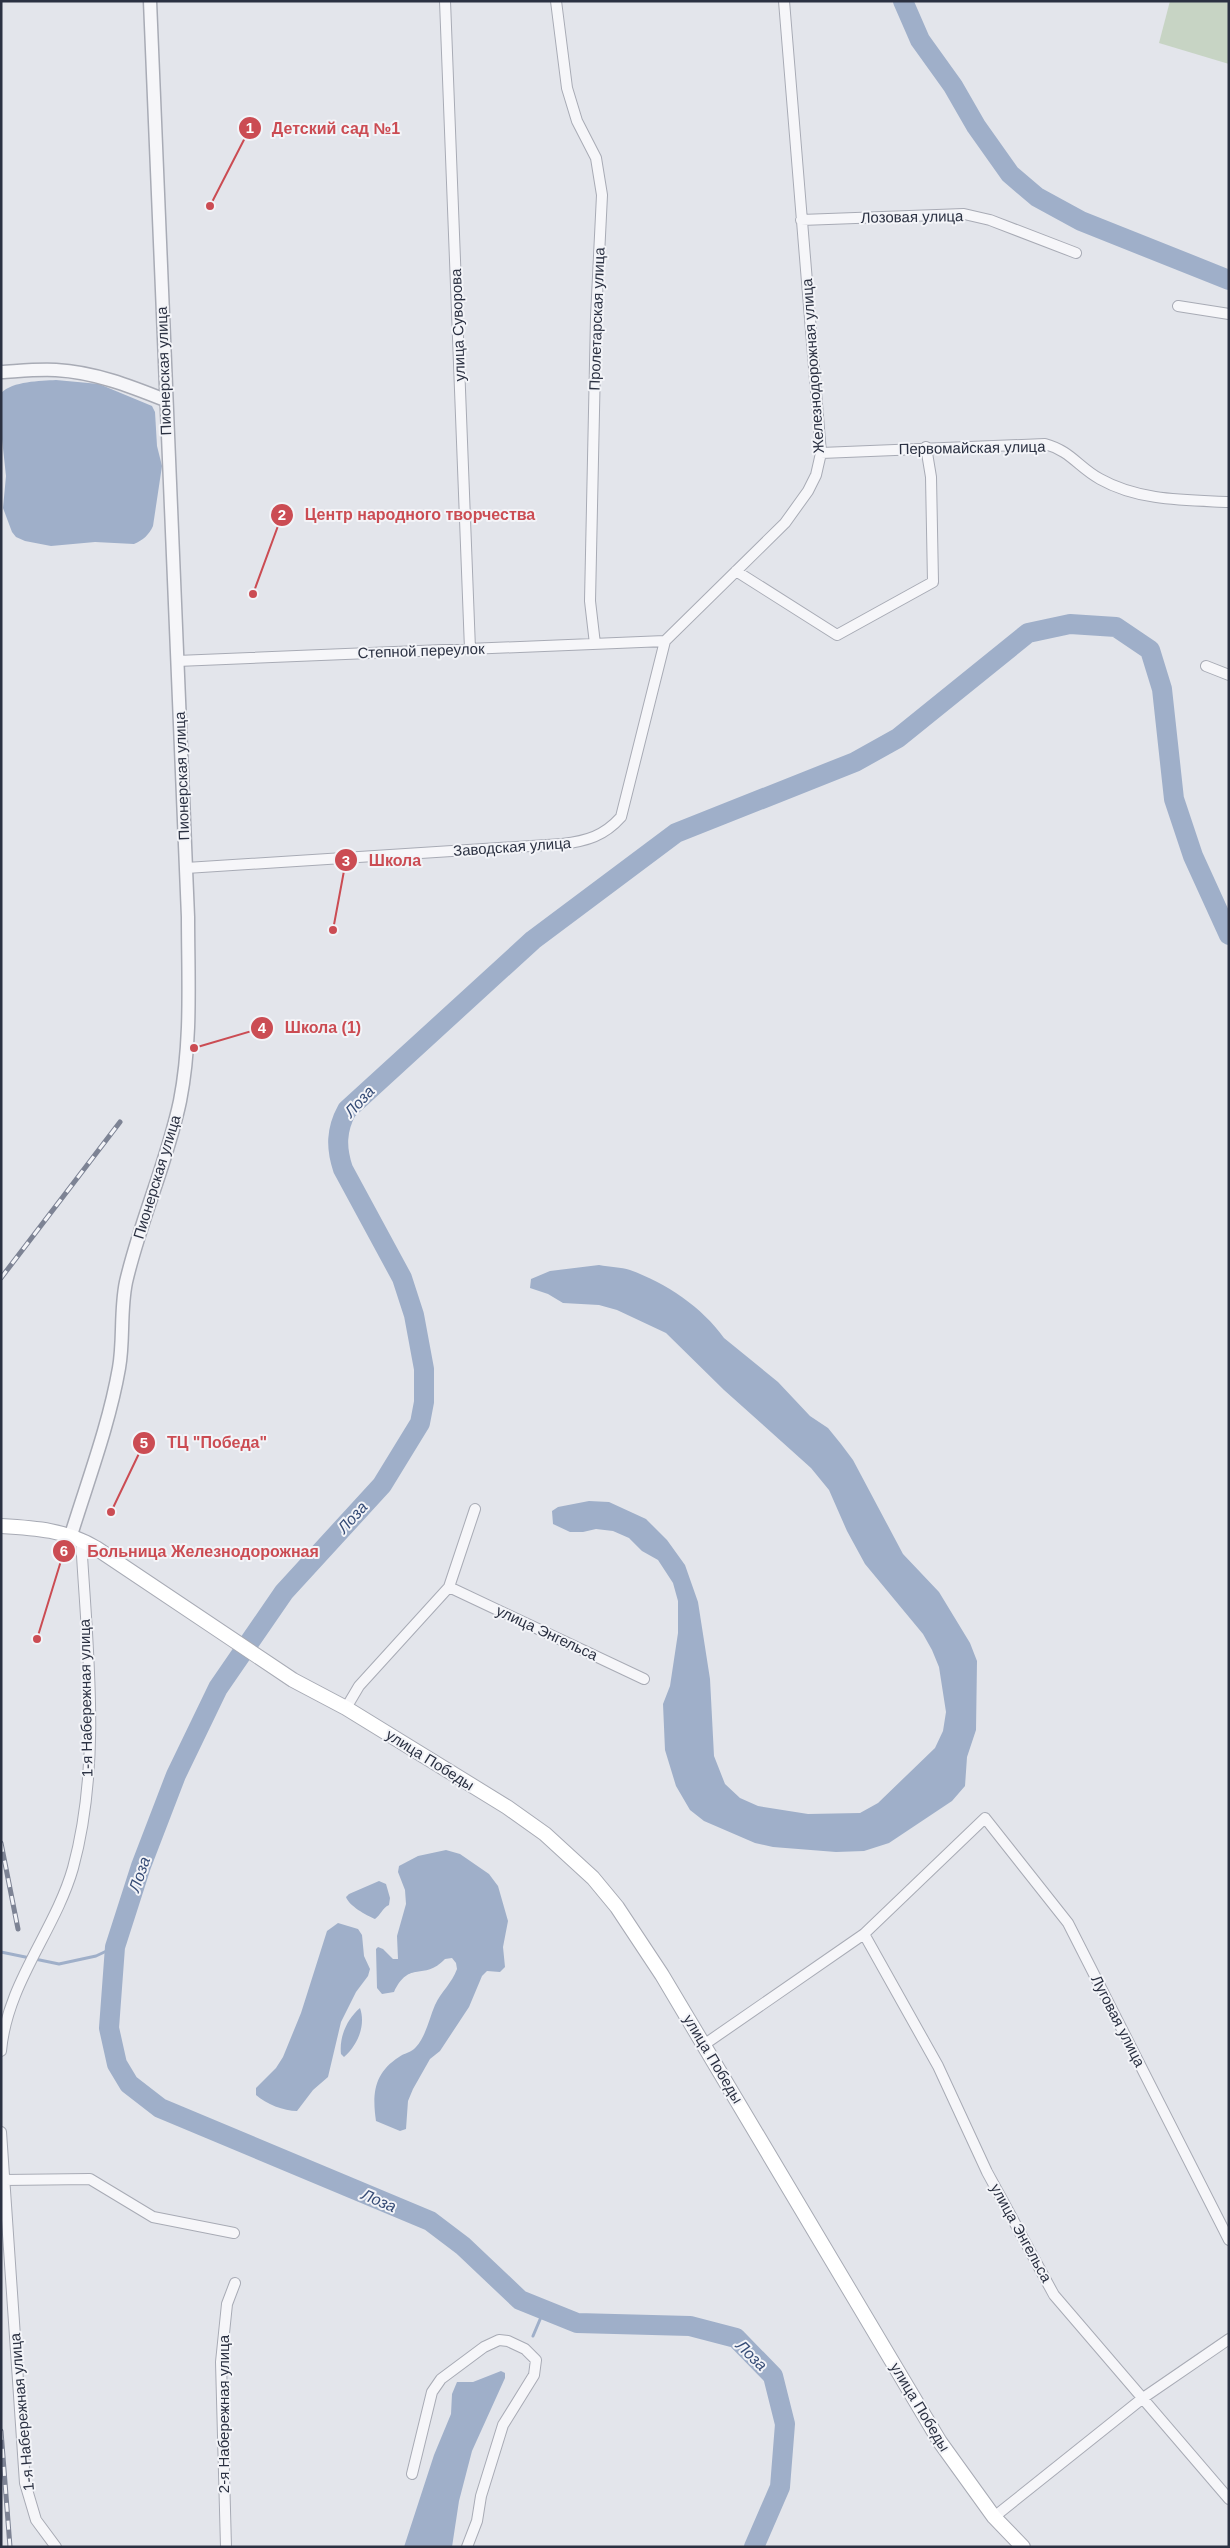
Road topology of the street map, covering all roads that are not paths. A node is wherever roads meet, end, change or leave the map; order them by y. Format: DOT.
graph roads {
  1 [pos="150,1"];
  2 [pos="445,1"];
  3 [pos="556,1"];
  4 [pos="784,1"];
  5 [pos="801,220"];
  6 [pos="1076,253"];
  7 [pos="1178,306"];
  8 [pos="1229,314"];
  9 [pos="1,372"];
  10 [pos="165,400"];
  11 [pos="926,447"];
  12 [pos="821,453"];
  13 [pos="1229,502"];
  14 [pos="736,571"];
  15 [pos="665,641"];
  16 [pos="595,644"];
  17 [pos="470,649"];
  18 [pos="177,661"];
  19 [pos="1206,666"];
  20 [pos="1229,675"];
  21 [pos="186,868"];
  22 [pos="475,1509"];
  23 [pos="1,1526"];
  24 [pos="76,1537"];
  25 [pos="450,1587"];
  26 [pos="644,1679"];
  27 [pos="346,1708"];
  28 [pos="864,1934"];
  29 [pos="705,2044"];
  30 [pos="1,2051"];
  31 [pos="1,2132"];
  32 [pos="4,2180"];
  33 [pos="234,2233"];
  34 [pos="1229,2240"];
  35 [pos="234,2283"];
  36 [pos="1229,2339"];
  37 [pos="1143,2398"];
  38 [pos="412,2474"];
  39 [pos="1229,2499"];
  40 [pos="994,2517"];
  41 [pos="56,2547"];
  42 [pos="226,2547"];
  43 [pos="467,2547"];
  44 [pos="1023,2547"];
  1 -- 10 [label="street, Пионерская улица"];
  2 -- 17 [label="street, улица Суворова"];
  3 -- 16 [label="street, Пролетарская улица"];
  4 -- 5 [label="street, Железнодорожная улица"];
  5 -- 6 [label="street, Лозовая улица"];
  5 -- 12 [label="street, Железнодорожная улица"];
  7 -- 8 [label="street"];
  9 -- 10 [label="street"];
  10 -- 18 [label="street, Пионерская улица"];
  11 -- 12 [label="street, Первомайская улица"];
  11 -- 13 [label="street, Первомайская улица"];
  11 -- 14 [label="street"];
  12 -- 14 [label="street, Железнодорожная улица"];
  14 -- 15 [label="street, Железнодорожная улица"];
  15 -- 16 [label="street, Степной переулок"];
  15 -- 21 [label="street, Заводская улица"];
  16 -- 17 [label="street, Степной переулок"];
  17 -- 18 [label="street, Степной переулок"];
  18 -- 21 [label="street, Пионерская улица"];
  19 -- 20 [label="street"];
  21 -- 24 [label="street, Пионерская улица"];
  22 -- 25 [label="street"];
  23 -- 24 [label="main road"];
  24 -- 27 [label="main road, улица Победы"];
  24 -- 30 [label="street, 1-я Набережная улица"];
  25 -- 26 [label="street, улица Энгельса"];
  25 -- 27 [label="street"];
  27 -- 29 [label="main road, улица Победы"];
  28 -- 29 [label="street"];
  28 -- 34 [label="street, Луговая улица"];
  28 -- 37 [label="street, улица Энгельса"];
  29 -- 40 [label="main road, улица Победы"];
  31 -- 32 [label="street, 1-я Набережная улица"];
  32 -- 33 [label="street"];
  32 -- 41 [label="street, 1-я Набережная улица"];
  35 -- 42 [label="street, 2-я Набережная улица"];
  36 -- 37 [label="street"];
  37 -- 39 [label="street, улица Энгельса"];
  37 -- 40 [label="street"];
  38 -- 43 [label="street"];
  40 -- 44 [label="main road, улица Победы"];
}
